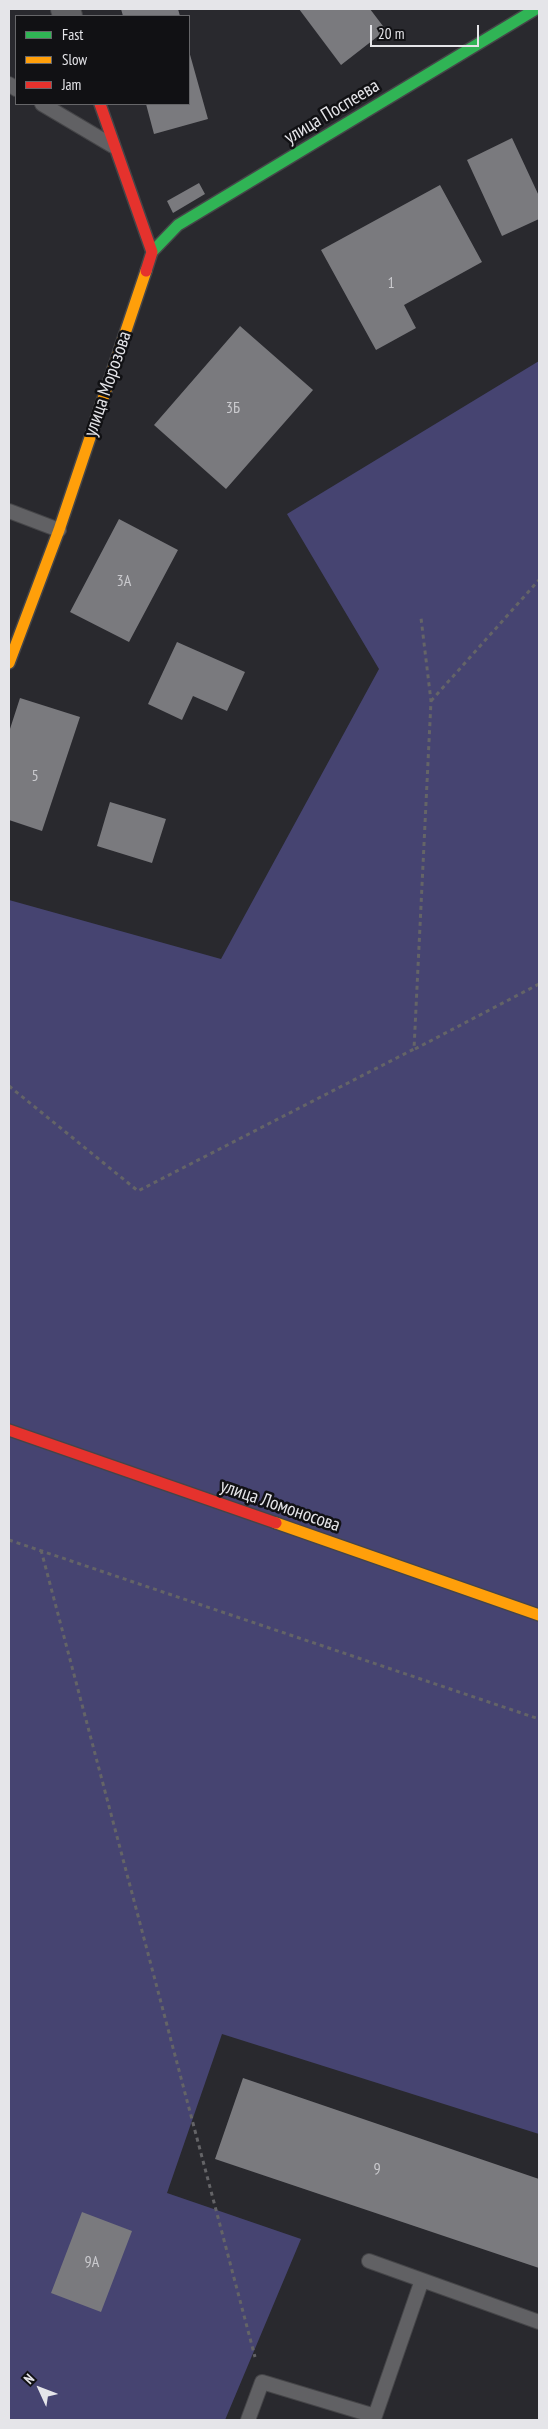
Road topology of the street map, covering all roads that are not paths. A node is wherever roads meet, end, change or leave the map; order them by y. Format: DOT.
graph roads {
  1 [pos="536,9"];
  2 [pos="44,105"];
  3 [pos="100,105"];
  4 [pos="116,147"];
  5 [pos="152,252"];
  6 [pos="9,511"];
  7 [pos="59,530"];
  8 [pos="9,663"];
  9 [pos="9,1430"];
  10 [pos="539,1615"];
  11 [pos="369,2261"];
  12 [pos="422,2280"];
  13 [pos="539,2322"];
  14 [pos="248,2420"];
  1 -- 5 [label="street, улица Поспеева"];
  2 -- 4 [label="lane"];
  3 -- 4 [label="street"];
  4 -- 5 [label="street"];
  5 -- 7 [label="street, улица Морозова"];
  6 -- 7 [label="lane"];
  7 -- 8 [label="street, улица Морозова"];
  9 -- 10 [label="street, улица Ломоносова"];
  11 -- 12 [label="lane"];
  12 -- 13 [label="lane"];
  12 -- 14 [label="lane"];
}
